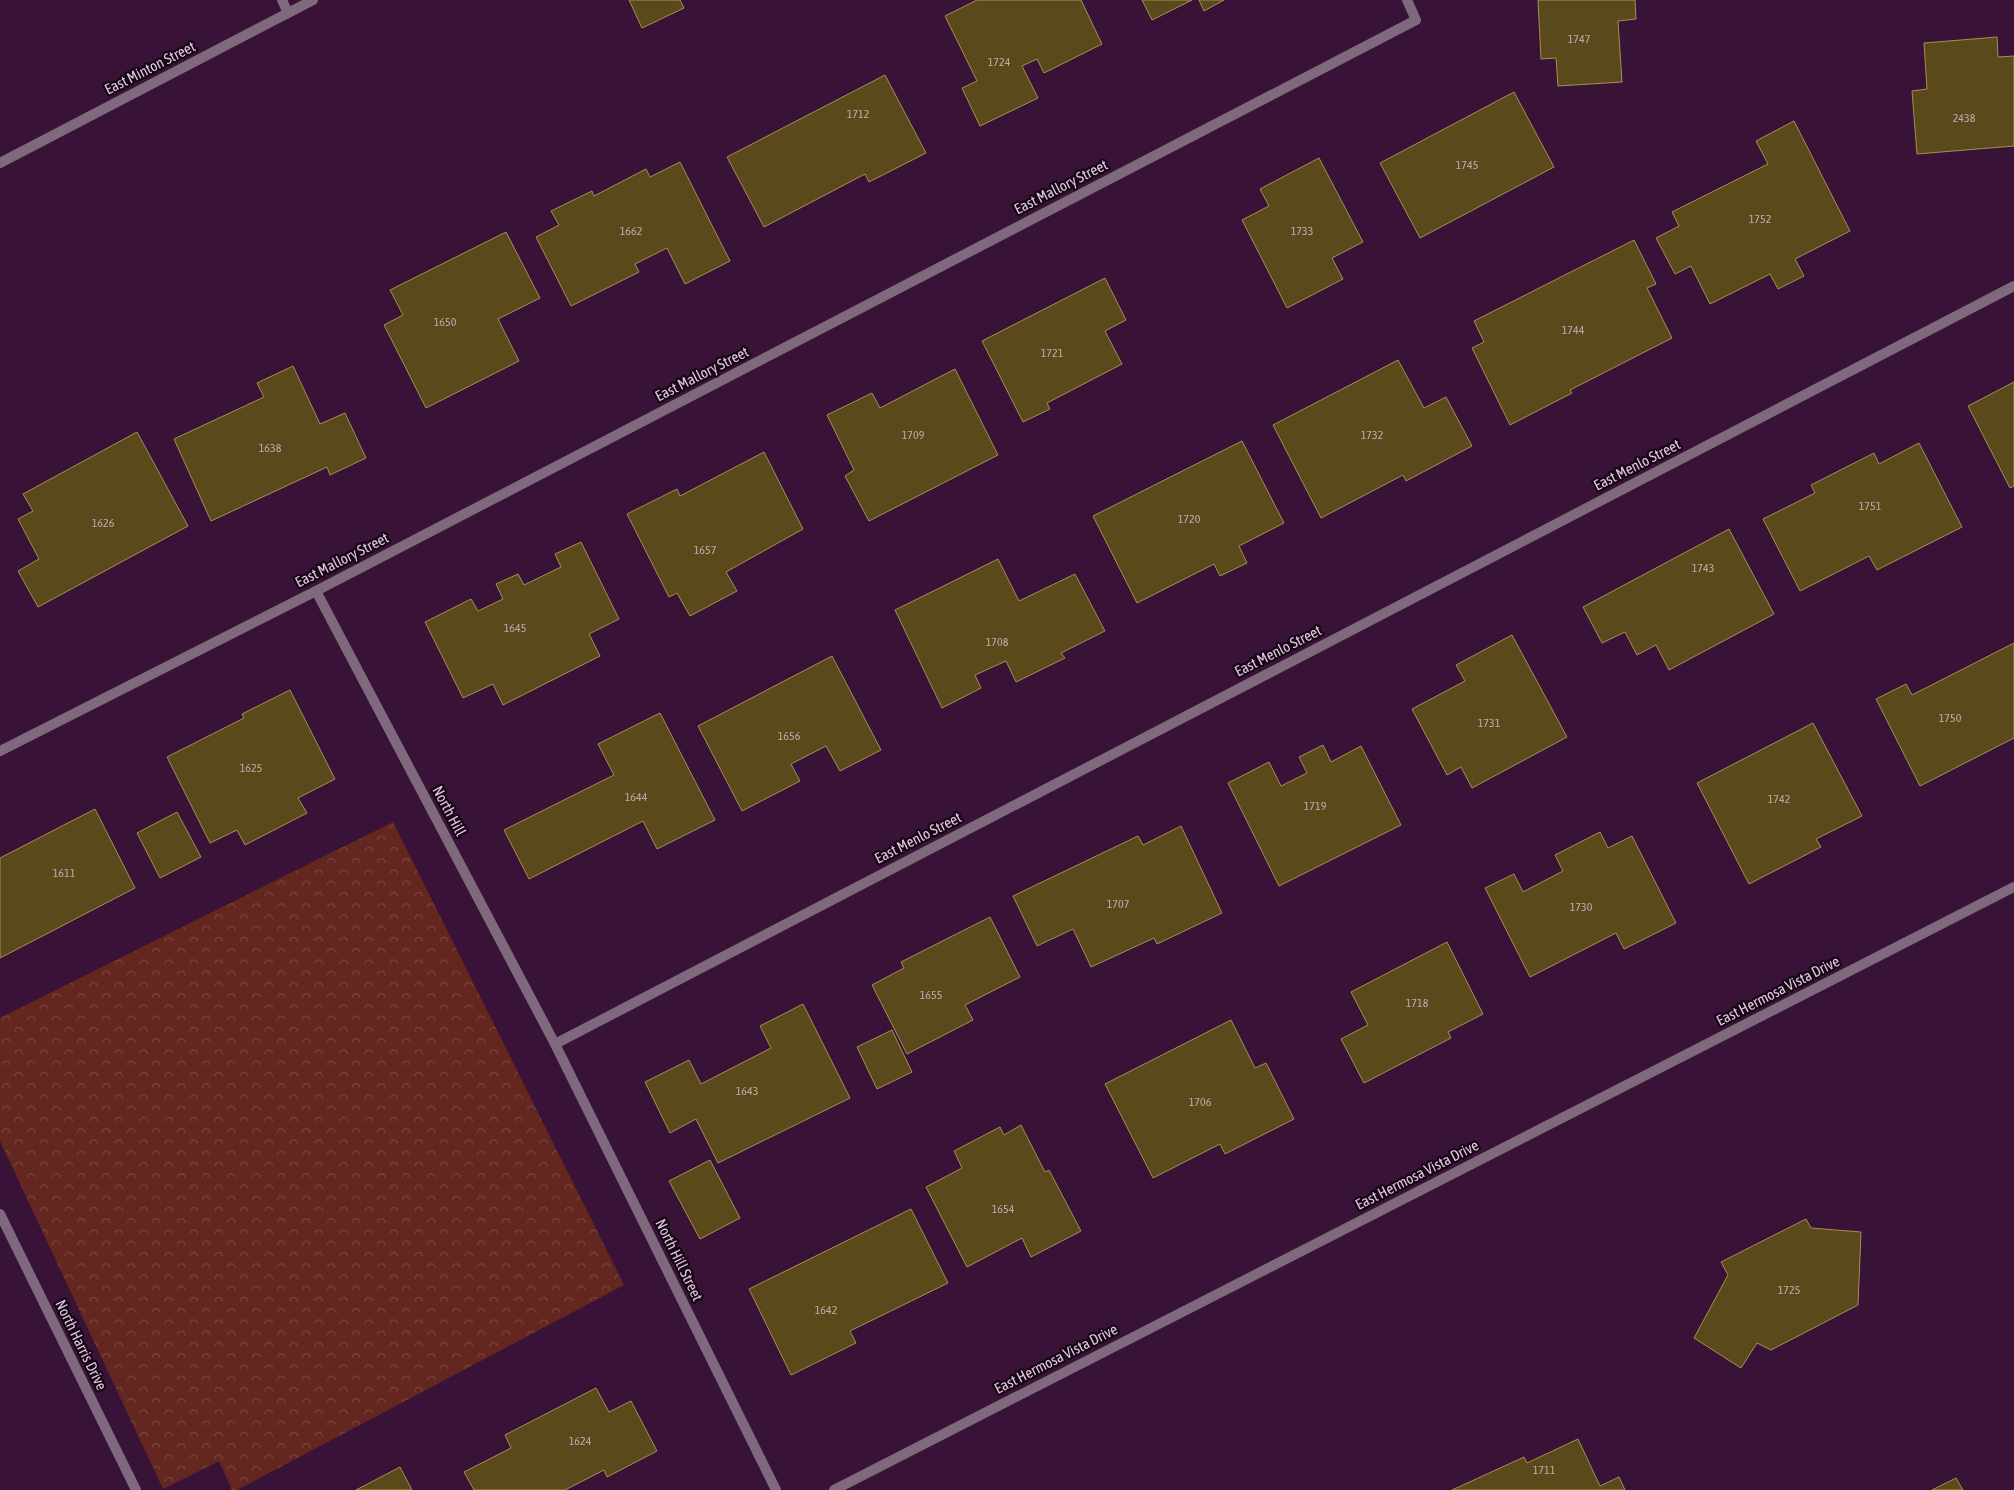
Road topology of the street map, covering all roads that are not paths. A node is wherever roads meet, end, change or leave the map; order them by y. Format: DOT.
graph roads {
  1 [pos="282,0"];
  2 [pos="313,0"];
  3 [pos="1407,0"];
  4 [pos="288,13"];
  5 [pos="0,163"];
  6 [pos="2014,286"];
  7 [pos="316,591"];
  8 [pos="0,751"];
  9 [pos="2014,887"];
  10 [pos="555,1044"];
  11 [pos="0,1214"];
  12 [pos="136,1490"];
  13 [pos="776,1490"];
  14 [pos="834,1490"];
  1 -- 4 [label="street"];
  2 -- 4 [label="street, East Minton Street"];
  3 -- 7 [label="street, East Mallory Street"];
  4 -- 5 [label="street, East Minton Street"];
  6 -- 10 [label="street, East Menlo Street"];
  7 -- 8 [label="street, East Mallory Street"];
  7 -- 10 [label="street, North Hill"];
  9 -- 14 [label="street, East Hermosa Vista Drive"];
  10 -- 13 [label="street, North Hill Street"];
  11 -- 12 [label="street, North Harris Drive"];
}
